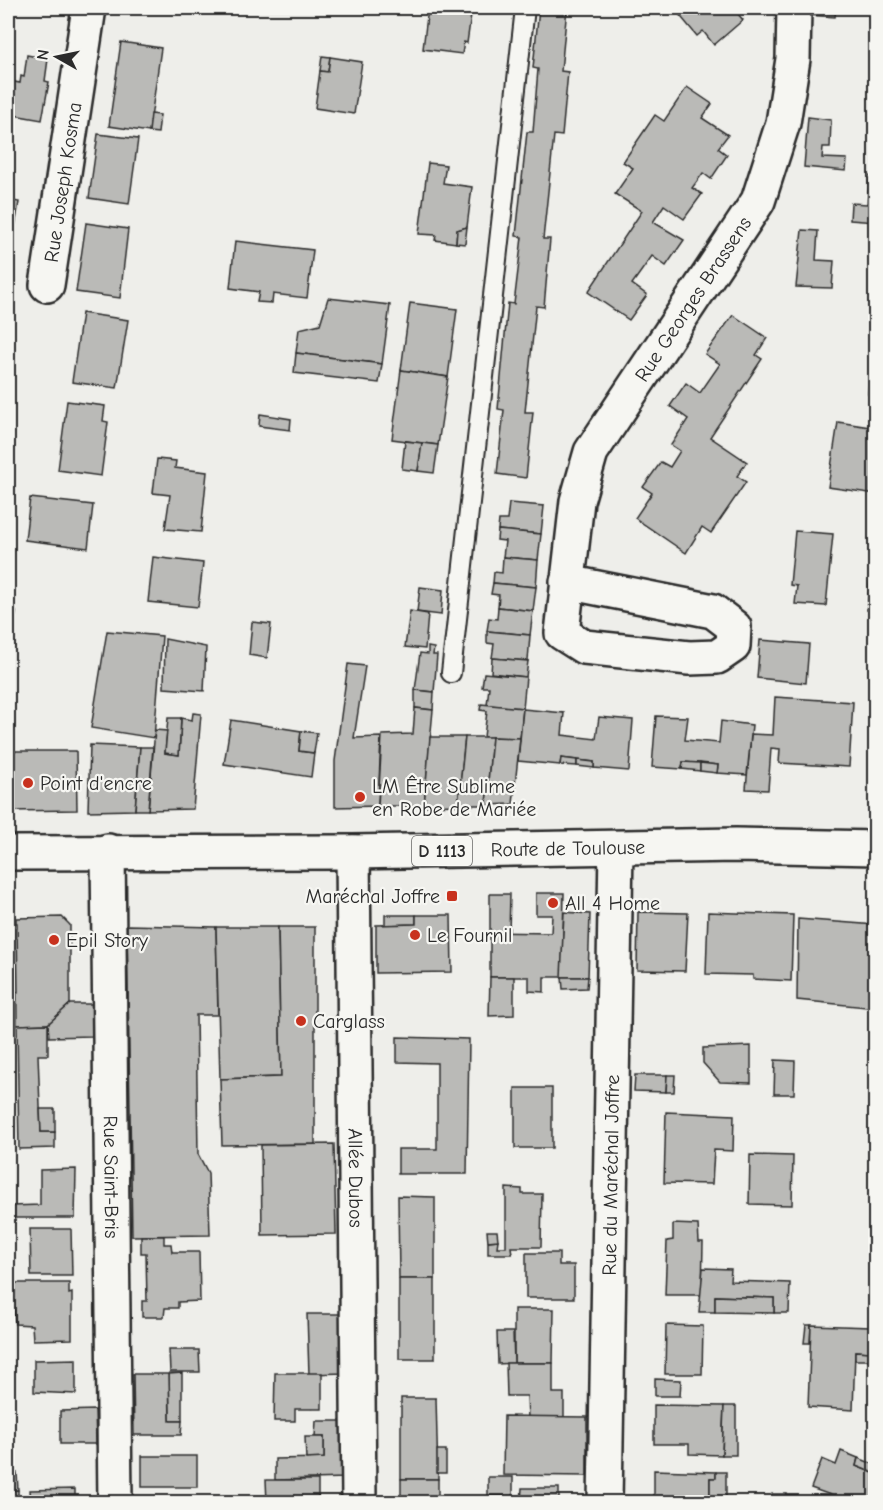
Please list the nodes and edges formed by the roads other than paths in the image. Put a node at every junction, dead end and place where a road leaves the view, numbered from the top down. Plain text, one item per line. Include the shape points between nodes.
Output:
1 (88, 8) edge
2 (525, 8) edge
3 (794, 8) edge
4 (47, 285) dead end
5 (567, 582) junction
6 (451, 673) dead end
7 (616, 848) junction
8 (876, 848) edge
9 (108, 851) junction
10 (353, 852) junction
11 (8, 853) edge
12 (115, 1503) edge
13 (359, 1503) edge
14 (605, 1503) edge

1 - 4 street, Rue Joseph Kosma
2 - 6 lane
3 - 5 street, Rue Georges Brassens via 793,60 783,123 758,201 591,452 577,501
5 - 5 street, Rue Georges Brassens via 562,633 584,647 688,658 717,657 733,646 734,627 713,611
7 - 8 street, Route de Toulouse / D 1113
7 - 10 street, Route de Toulouse / D 1113
7 - 14 street, Rue du Maréchal Joffre
9 - 10 street, Route de Toulouse / D 1113
9 - 11 street, Route de Toulouse / D 1113
9 - 12 street, Rue Saint-Bris
10 - 13 street, Allée Dubos

